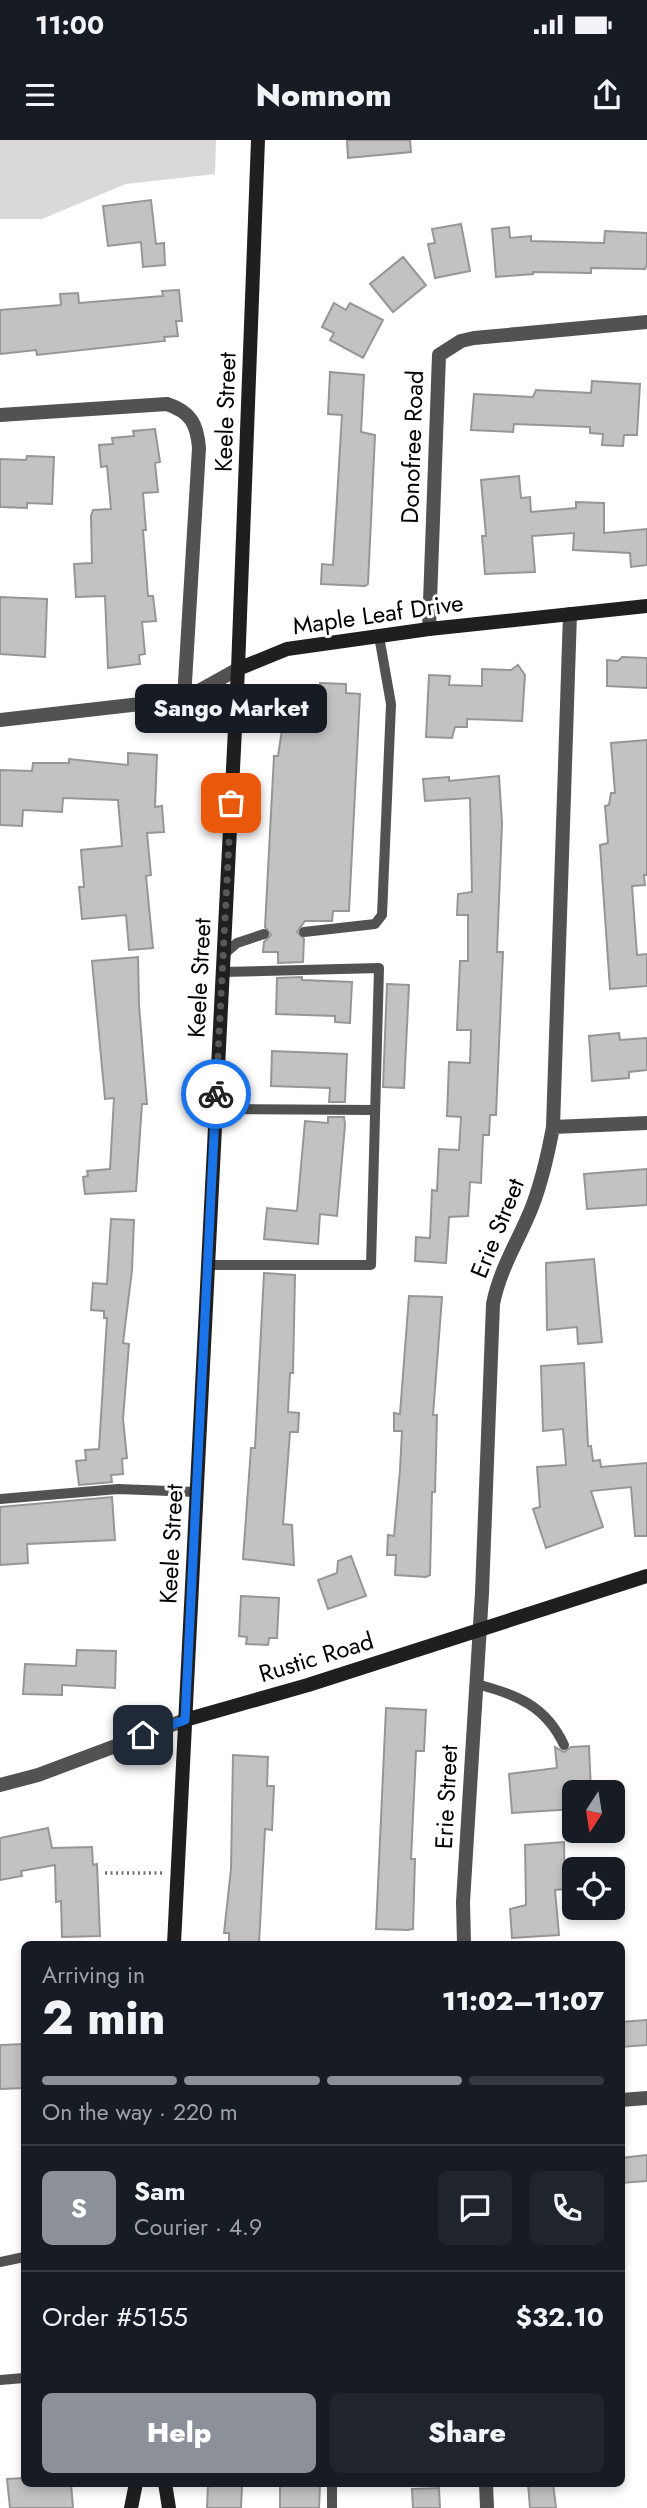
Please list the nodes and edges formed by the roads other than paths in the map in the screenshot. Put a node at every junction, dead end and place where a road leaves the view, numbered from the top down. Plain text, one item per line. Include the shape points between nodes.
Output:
1 (258, 140) edge
2 (647, 322) edge
3 (0, 415) edge
4 (647, 606) edge
5 (570, 614) junction
6 (429, 629) junction
7 (379, 636) junction
8 (238, 669) junction
9 (184, 699) junction
10 (0, 720) edge
11 (304, 932) dead end
12 (264, 934) dead end
13 (223, 955) junction
14 (222, 972) junction
15 (216, 1109) junction
16 (375, 1110) junction
17 (647, 1123) edge
18 (553, 1127) junction
19 (208, 1265) junction
20 (196, 1492) junction
21 (0, 1499) edge
22 (647, 1576) edge
23 (480, 1630) junction
24 (476, 1684) junction
25 (185, 1720) junction
26 (564, 1745) dead end
27 (0, 1785) edge
28 (174, 1941) edge
29 (464, 1941) edge
30 (647, 2098) edge
31 (625, 2100) edge
32 (21, 2258) edge
33 (0, 2262) edge
34 (21, 2378) edge
35 (0, 2380) edge
36 (135, 2487) edge
37 (166, 2487) edge
38 (332, 2487) edge
39 (486, 2487) edge
40 (131, 2508) edge
41 (169, 2508) edge
42 (332, 2508) edge
43 (487, 2508) edge

1 - 8 main road, Keele Street
2 - 6 street, Donofree Road via 474,338 439,355
3 - 9 street, Keele Street via 167,404 189,415 198,429 199,448
4 - 5 main road, Maple Leaf Drive
5 - 6 main road, Maple Leaf Drive
5 - 18 street, Erie Street
6 - 7 main road, Maple Leaf Drive
7 - 8 main road, Maple Leaf Drive via 287,649
7 - 11 lane via 391,704 382,915 375,924
8 - 9 street, Maple Leaf Drive
8 - 13 main road, Keele Street
9 - 10 street, Maple Leaf Drive
12 - 13 lane via 237,943
13 - 14 main road, Keele Street
14 - 15 main road, Keele Street
14 - 16 lane via 379,968
15 - 16 lane
15 - 19 main road, Keele Street
16 - 19 lane via 371,1265
17 - 18 street
18 - 23 street, Erie Street via 531,1208 498,1280 493,1304
19 - 20 main road, Keele Street
20 - 21 lane via 118,1489
20 - 25 main road, Keele Street
22 - 23 main road, Rustic Road
23 - 24 street, Erie Street
23 - 25 main road, Rustic Road
24 - 26 lane via 514,1694 538,1708 555,1726
24 - 29 street, Erie Street
25 - 27 street, Rustic Road
25 - 28 main road, Keele Street
30 - 31 street
32 - 33 lane
34 - 35 lane
36 - 40 main road
37 - 41 main road
38 - 42 lane
39 - 43 street

